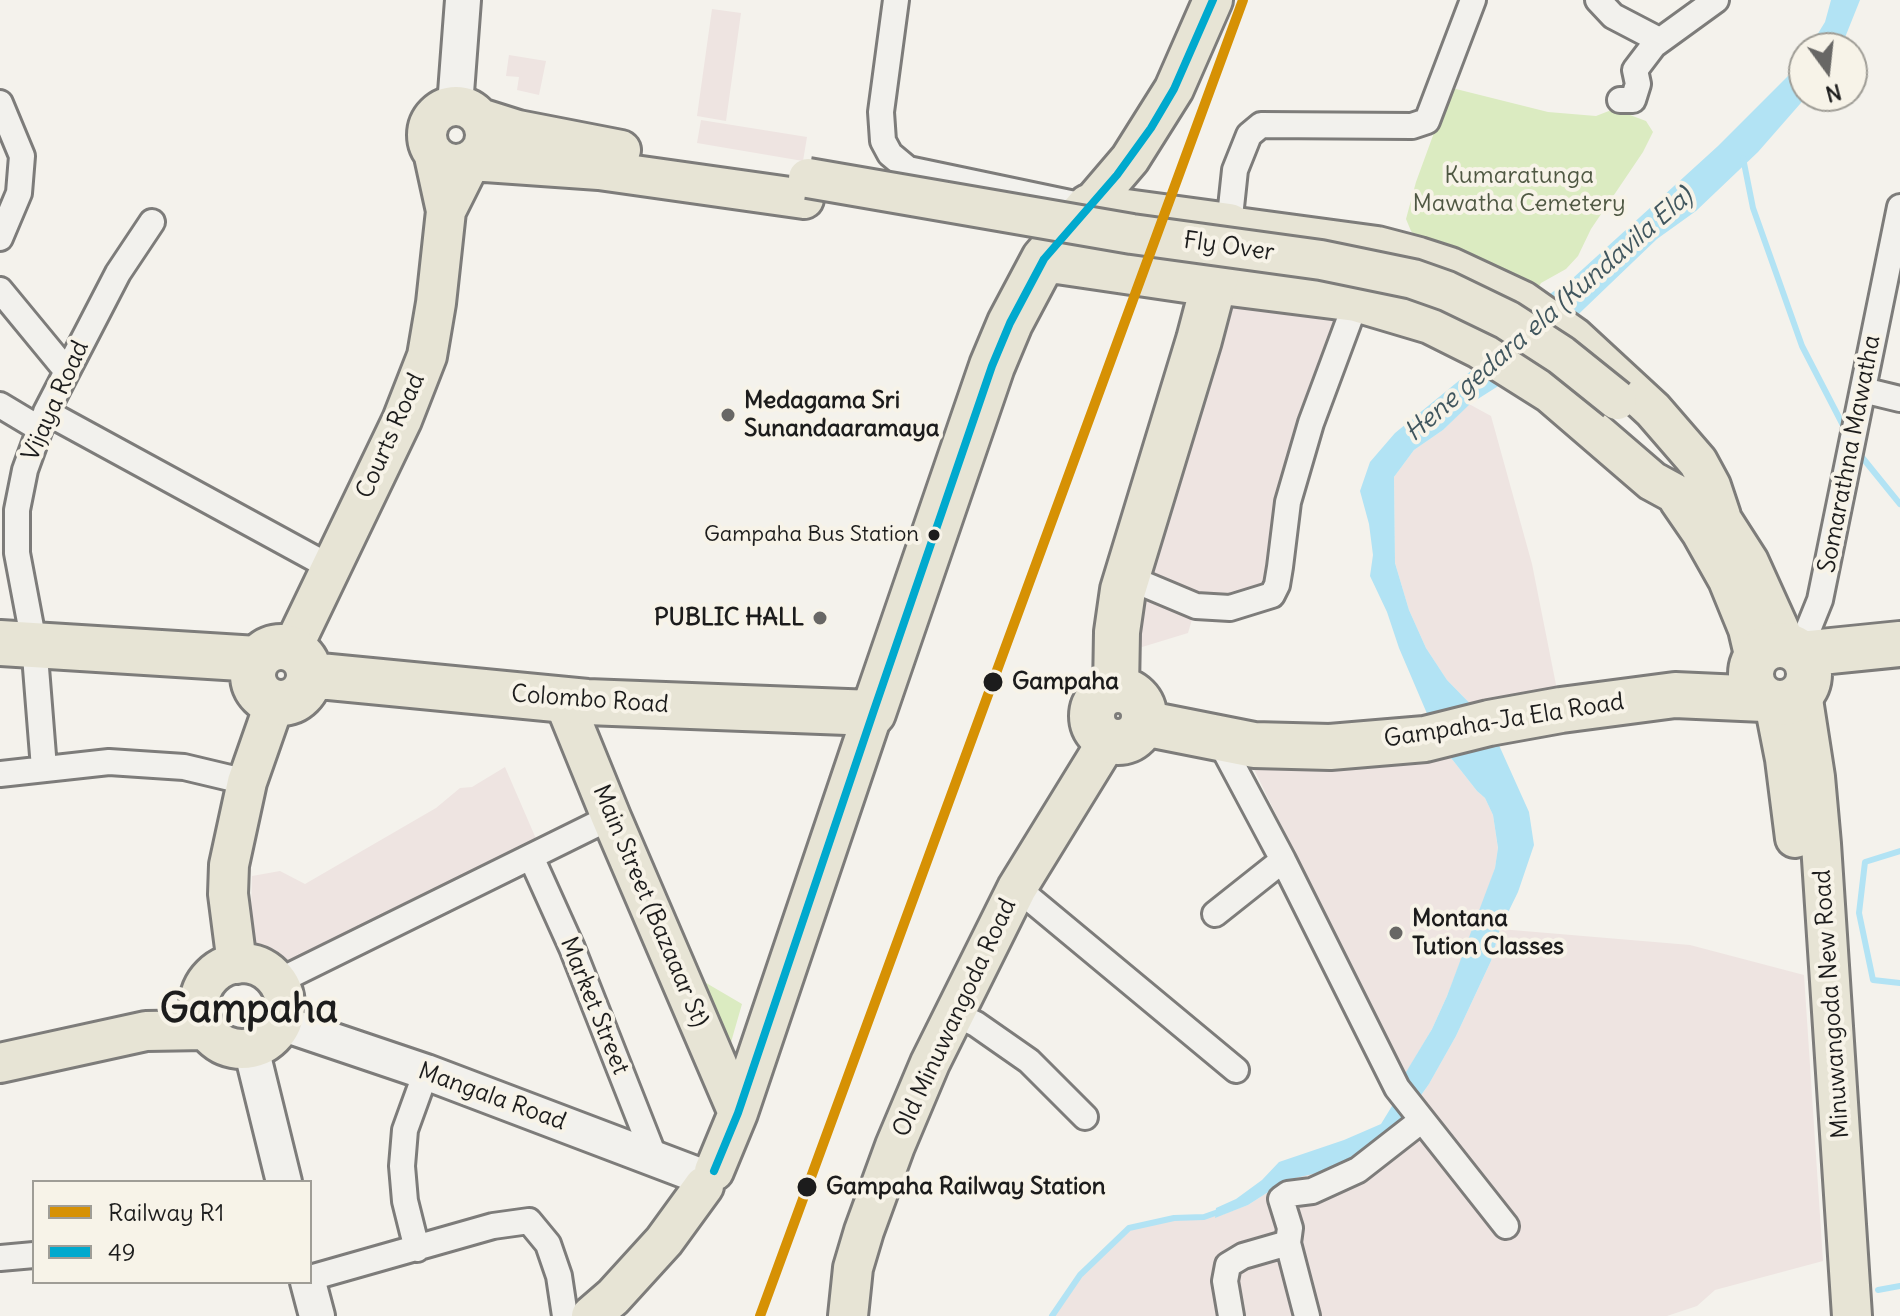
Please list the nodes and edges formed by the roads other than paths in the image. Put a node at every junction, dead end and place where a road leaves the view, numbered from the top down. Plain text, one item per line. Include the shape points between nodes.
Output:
1 (463, 0) edge
2 (896, 0) edge
3 (1213, 0) edge
4 (1473, 0) edge
5 (1598, 0) edge
6 (1716, 0) edge
7 (1659, 40) junction
8 (1620, 100) dead end
9 (0, 103) edge
10 (468, 112) junction
11 (434, 156) junction
12 (471, 161) junction
13 (744, 179) junction
14 (1089, 207) junction
15 (1900, 207) edge
16 (446, 211) junction
17 (152, 222) dead end
18 (1229, 226) junction
19 (0, 238) edge
20 (1895, 257) edge
21 (1044, 259) junction
22 (1214, 284) junction
23 (0, 290) edge
24 (1356, 302) junction
25 (1888, 324) edge
26 (66, 370) junction
27 (1863, 390) junction
28 (1900, 399) edge
29 (0, 405) edge
30 (1610, 407) junction
31 (43, 420) junction
32 (1674, 493) junction
33 (1721, 516) junction
34 (330, 567) junction
35 (1127, 577) junction
36 (1893, 645) edge
37 (17, 654) edge
38 (1783, 672) junction
39 (278, 674) junction
40 (563, 699) junction
41 (873, 713) junction
42 (1122, 717) junction
43 (1218, 738) junction
44 (44, 768) junction
45 (0, 774) edge
46 (247, 782) junction
47 (611, 817) junction
48 (531, 857) junction
49 (1283, 860) junction
50 (1017, 888) junction
51 (1215, 914) dead end
52 (237, 964) junction
53 (277, 982) junction
54 (203, 1012) junction
55 (955, 1014) junction
56 (281, 1023) junction
57 (251, 1048) junction
58 (0, 1063) edge
59 (1236, 1070) dead end
60 (426, 1072) junction
61 (738, 1113) junction
62 (1418, 1115) junction
63 (1085, 1117) dead end
64 (654, 1156) junction
65 (706, 1178) junction
66 (284, 1180) edge
67 (1506, 1226) dead end
68 (1288, 1243) junction
69 (417, 1249) junction
70 (32, 1255) edge
71 (0, 1258) edge
72 (312, 1279) edge
73 (310, 1284) edge
74 (317, 1316) edge
75 (565, 1316) edge
76 (591, 1316) edge
77 (848, 1316) edge
78 (1231, 1316) edge
79 (1307, 1316) edge
80 (1825, 1316) edge
81 (1852, 1316) edge

1 - 10 street
2 - 14 street via 881,112 883,141 890,154 908,169
3 - 14 main road via 1174,89 1130,159
4 - 18 street via 1427,121 1412,126 1261,125 1249,135 1235,170
5 - 7 street via 1613,16
6 - 7 street
7 - 8 street via 1635,70 1633,100
9 - 19 street via 22,156 19,193
10 - 11 main road via 438,112 426,137
10 - 12 main road via 484,126 484,146
10 - 13 main road via 518,130
11 - 12 main road via 452,165
11 - 16 main road, Courts Road
12 - 13 main road
12 - 16 main road, Courts Road
13 - 30 main road, Fly Over, bridge via 1321,260 1413,279 1507,320 1561,355
14 - 18 highway
14 - 21 highway
15 - 20 street, Somarathna Mawatha
16 - 34 main road, Courts Road via 427,356 402,420
17 - 26 street, Vijaya Road
18 - 22 highway
18 - 33 main road via 1419,257 1523,301 1574,337 1676,435 1698,462
20 - 25 street, Somarathna Mawatha
21 - 22 highway
21 - 41 highway via 992,366
22 - 24 main road
22 - 35 highway
23 - 26 street
24 - 32 main road via 1430,324 1478,348 1525,377 1652,481
24 - 35 street via 1288,502 1272,595 1230,608 1196,606
25 - 27 street, Somarathna Mawatha
26 - 31 street, Vijaya Road
27 - 28 street
27 - 38 street, Somarathna Mawatha via 1820,600
29 - 31 street
30 - 32 main road
30 - 33 main road via 1673,456
31 - 34 street
31 - 37 street, Vijaya Road via 17,510
32 - 38 main road via 1728,580 1748,629
33 - 38 main road via 1749,562
34 - 39 main road, Courts Road
35 - 42 highway via 1117,632
36 - 38 highway, Gampaha-Ja Ela Road
37 - 39 highway, Colombo Road via 164,655
37 - 44 street, Vijaya Road
38 - 43 highway, Gampaha-Ja Ela Road via 1425,739 1288,747
38 - 80 main road, Minuwangoda New Road
38 - 81 main road, Minuwangoda New Road via 1815,777
39 - 40 highway, Colombo Road
39 - 46 main road, Courts Road
40 - 41 highway, Colombo Road
40 - 47 main road, Main Street (Bazaaar St)
41 - 61 main road
42 - 43 highway, Gampaha-Ja Ela Road
42 - 50 main road, Old Minuwangoda Road
43 - 49 street
44 - 45 street
44 - 46 street via 109,762 169,766
46 - 52 main road, Courts Road via 229,865
47 - 48 street
47 - 61 main road, Main Street (Bazaaar St)
48 - 53 street
48 - 64 street, Market Street
49 - 51 street
49 - 62 street via 1397,1088
50 - 55 main road, Old Minuwangoda Road
50 - 59 street
52 - 53 main road via 263,969
52 - 54 main road via 212,975
53 - 56 main road via 285,1005
54 - 57 main road via 218,1042
54 - 58 main road via 146,1031
55 - 63 street via 1029,1061
55 - 77 main road, Old Minuwangoda Road via 895,1146 864,1231
56 - 57 main road via 268,1040
56 - 60 street, Mangala Road
57 - 66 street
60 - 64 street, Mangala Road
60 - 69 street via 405,1130 402,1166
61 - 65 main road
62 - 67 street
62 - 68 street via 1358,1170 1281,1199 1290,1228
64 - 65 street, Mangala Road
65 - 76 main road via 664,1241
68 - 78 street via 1228,1265
68 - 79 street
69 - 72 street
69 - 75 street via 529,1221 548,1244
70 - 71 street
73 - 74 street

